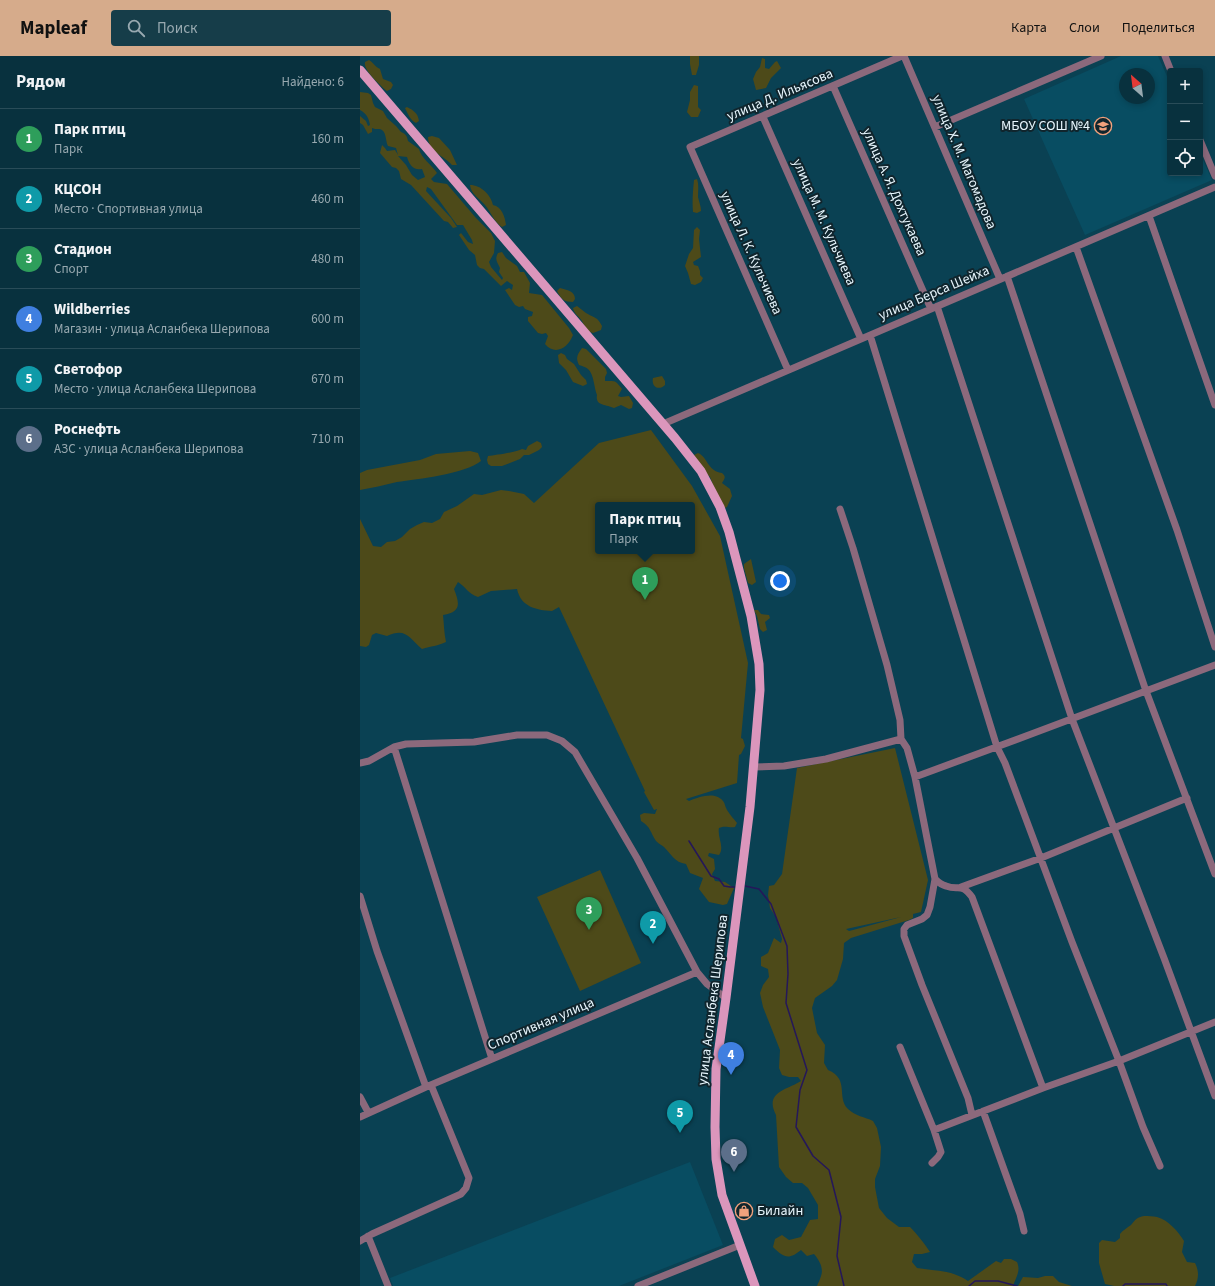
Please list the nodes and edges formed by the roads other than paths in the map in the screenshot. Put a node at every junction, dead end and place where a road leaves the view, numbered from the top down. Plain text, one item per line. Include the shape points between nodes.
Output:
1 (903, 56) edge
2 (1101, 56) edge
3 (1165, 56) edge
4 (1170, 68) edge
5 (360, 70) edge
6 (833, 86) junction
7 (763, 117) junction
8 (935, 127) junction
9 (1203, 147) edge
10 (690, 148) joint
11 (1215, 176) edge
12 (1214, 190) edge
13 (1149, 216) junction
14 (1076, 247) junction
15 (1007, 276) junction
16 (1000, 279) junction
17 (934, 308) junction
18 (870, 335) junction
19 (861, 339) junction
20 (788, 370) junction
21 (1215, 405) edge
22 (663, 424) junction
23 (840, 510) dead end
24 (1215, 647) edge
25 (1215, 665) edge
26 (1146, 691) junction
27 (1072, 719) junction
28 (901, 739) junction
29 (394, 747) junction
30 (997, 747) junction
31 (360, 763) edge
32 (753, 768) junction
33 (915, 777) junction
34 (1187, 798) junction
35 (1113, 828) junction
36 (1041, 858) junction
37 (1215, 874) edge
38 (935, 879) junction
39 (961, 887) junction
40 (360, 896) edge
41 (697, 972) junction
42 (726, 998) junction
43 (1215, 1022) edge
44 (1191, 1032) junction
45 (900, 1047) dead end
46 (492, 1060) junction
47 (1119, 1061) junction
48 (428, 1086) junction
49 (1043, 1088) junction
50 (1215, 1096) edge
51 (360, 1097) edge
52 (983, 1111) junction
53 (368, 1112) junction
54 (972, 1115) junction
55 (360, 1117) edge
56 (934, 1130) junction
57 (932, 1163) dead end
58 (1160, 1166) dead end
59 (1024, 1231) dead end
60 (368, 1236) junction
61 (360, 1241) edge
62 (740, 1245) junction
63 (388, 1286) edge
64 (638, 1286) edge
65 (755, 1286) edge

1 - 6 street, улица Д. Ильясова
1 - 8 street, улица Х. М. Магомадова
2 - 8 street
3 - 4 street
5 - 22 main road, улица Асланбека Шерипова
6 - 7 street, улица Д. Ильясова
6 - 17 street, улица А. Я. Дохтукаева
7 - 10 street, улица Д. Ильясова
7 - 19 street, улица М. М. Кульчиева
8 - 16 street, улица Х. М. Магомадова
9 - 11 street
10 - 20 street, улица Л. К. Кульчиева
12 - 13 street, улица Берса Шейха
13 - 14 street, улица Берса Шейха
13 - 21 street
14 - 15 street, улица Берса Шейха
14 - 24 street via 1177,530
15 - 16 street, улица Берса Шейха
15 - 26 street
16 - 17 street, улица Берса Шейха
17 - 18 street, улица Берса Шейха
17 - 27 street, улица А. Я. Дохтукаева
18 - 19 street, улица Берса Шейха
18 - 30 street
19 - 20 street, улица Берса Шейха
20 - 22 street, улица Берса Шейха
22 - 32 main road, улица Асланбека Шерипова via 701,471 717,501 739,568 759,664 760,690
23 - 28 street via 887,665 900,720
25 - 26 street
26 - 27 street
26 - 34 street
27 - 30 street
27 - 35 street, улица А. Я. Дохтукаева
28 - 32 street via 826,759
28 - 33 street via 907,748
29 - 31 street via 369,761
29 - 41 street via 406,744 474,742 517,735 546,735 562,741 575,752 637,858
29 - 46 street
30 - 33 street
30 - 36 street
32 - 42 main road, улица Асланбека Шерипова
33 - 38 street
34 - 35 street
34 - 37 street
35 - 36 street
35 - 44 street, улица А. Я. Дохтукаева
36 - 39 street
36 - 47 street
38 - 39 street via 946,886
38 - 54 street via 927,915 907,924 904,936 968,1098
39 - 49 street via 972,897
40 - 48 street via 377,951
41 - 42 street via 707,984
41 - 46 street, Спортивная улица
42 - 62 main road, улица Асланбека Шерипова via 716,1070 716,1159 722,1195
43 - 44 street
44 - 47 street
44 - 50 street, улица А. Я. Дохтукаева
45 - 56 street
46 - 48 street, Спортивная улица
47 - 49 street
47 - 58 street
48 - 53 street, Спортивная улица
48 - 60 street via 467,1172 469,1183 461,1194
49 - 52 street
51 - 53 street
52 - 54 street
52 - 59 street
53 - 55 street, Спортивная улица
54 - 56 street
56 - 57 street via 941,1152
60 - 61 street
60 - 63 street
62 - 64 street
62 - 65 main road, улица Асланбека Шерипова

